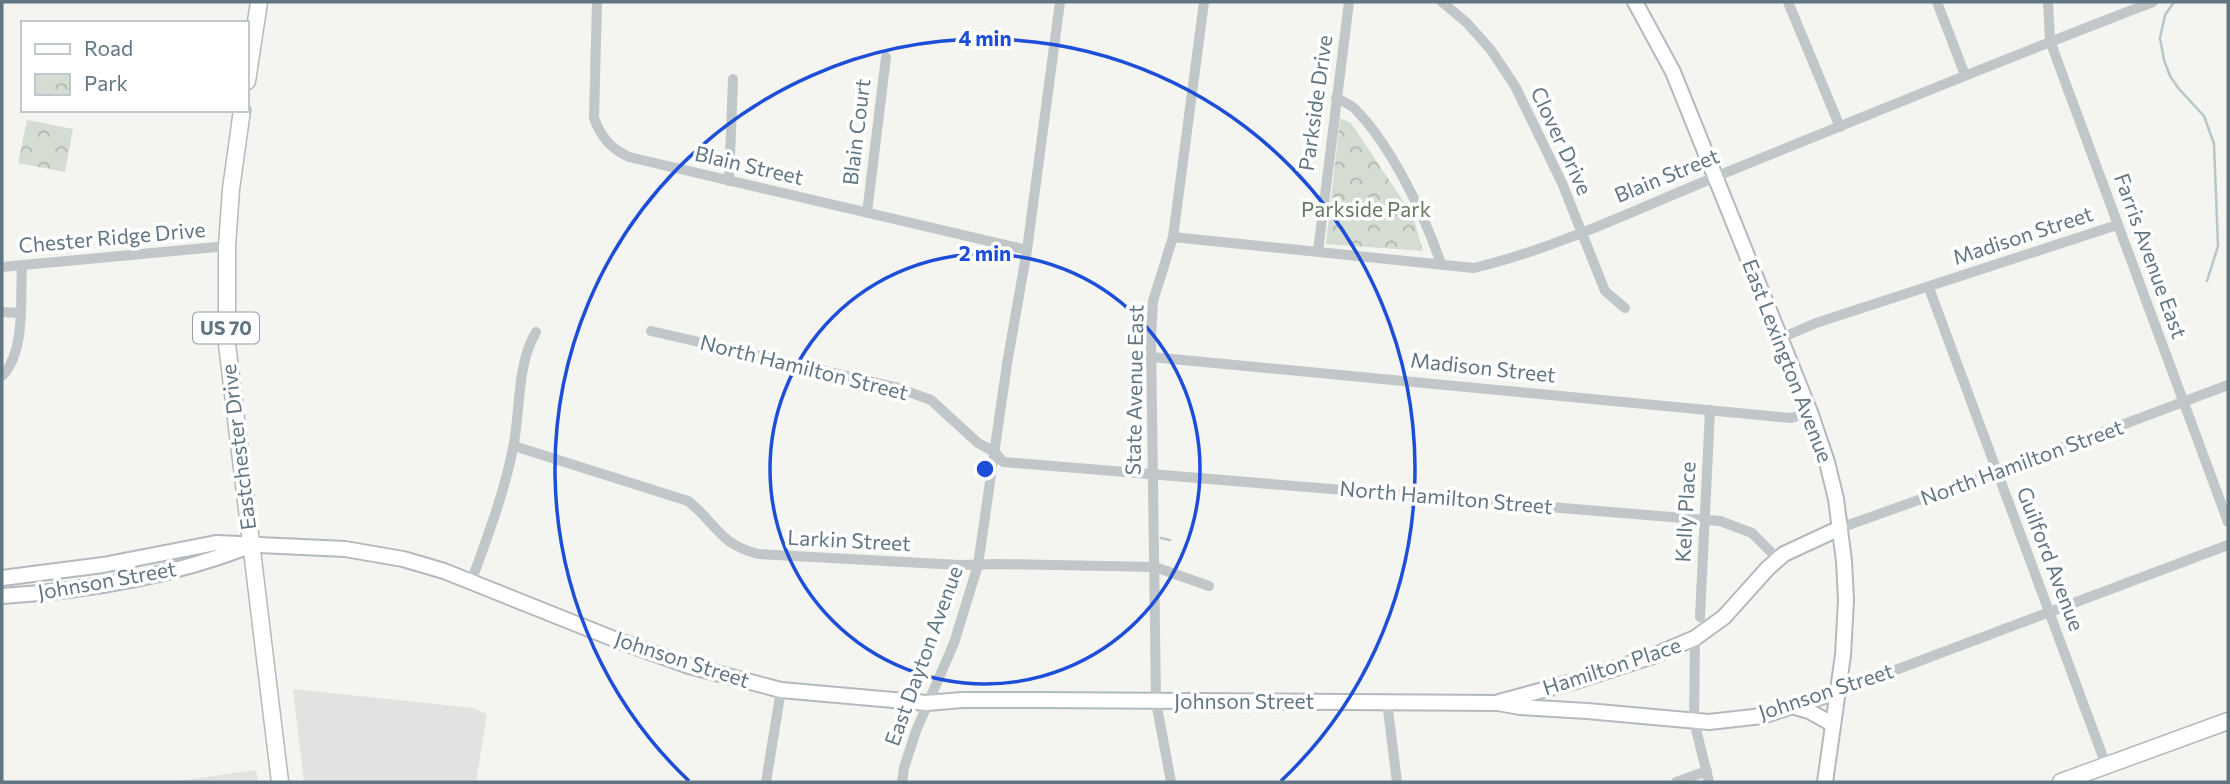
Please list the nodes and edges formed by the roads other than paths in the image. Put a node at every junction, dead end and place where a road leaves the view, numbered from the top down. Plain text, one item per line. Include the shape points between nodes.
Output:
1 (259, 2) edge
2 (597, 2) edge
3 (1060, 2) edge
4 (1204, 2) edge
5 (1349, 2) edge
6 (1442, 2) edge
7 (1635, 2) edge
8 (1788, 2) edge
9 (1937, 2) edge
10 (2048, 2) edge
11 (2153, 2) edge
12 (2050, 41) junction
13 (886, 57) dead end
14 (248, 74) edge
15 (1965, 75) junction
16 (733, 79) dead end
17 (1336, 98) junction
18 (242, 112) edge
19 (1840, 127) junction
20 (1715, 177) junction
21 (729, 181) junction
22 (867, 213) junction
23 (2117, 225) junction
24 (1581, 232) junction
25 (1173, 237) junction
26 (227, 246) junction
27 (1027, 250) junction
28 (1318, 251) junction
29 (1441, 264) junction
30 (22, 266) junction
31 (2, 267) edge
32 (1929, 288) junction
33 (1625, 308) dead end
34 (2, 312) edge
35 (19, 313) junction
36 (651, 331) dead end
37 (536, 332) dead end
38 (1781, 338) junction
39 (1151, 357) junction
40 (2, 376) edge
41 (2228, 385) edge
42 (2184, 402) junction
43 (1710, 410) junction
44 (1810, 412) junction
45 (514, 446) junction
46 (995, 452) junction
47 (1997, 472) junction
48 (1152, 474) junction
49 (1705, 520) junction
50 (2228, 522) edge
51 (1840, 528) junction
52 (251, 545) junction
53 (2228, 545) edge
54 (1778, 559) junction
55 (978, 565) junction
56 (1155, 567) junction
57 (2, 578) edge
58 (471, 582) junction
59 (1209, 586) dead end
60 (2, 596) edge
61 (2049, 612) junction
62 (1700, 617) dead end
63 (1695, 638) junction
64 (1576, 681) junction
65 (781, 690) junction
66 (1837, 692) junction
67 (1156, 702) junction
68 (1387, 702) junction
69 (927, 703) junction
70 (1498, 703) junction
71 (1792, 706) junction
72 (1556, 709) junction
73 (2228, 720) edge
74 (1694, 721) junction
75 (1832, 724) junction
76 (2106, 765) junction
77 (1706, 771) junction
78 (280, 782) edge
79 (766, 782) edge
80 (902, 782) edge
81 (1171, 782) edge
82 (1397, 782) edge
83 (1676, 782) edge
84 (1709, 782) edge
85 (1825, 782) edge
86 (2061, 782) edge

1 - 14 main road
2 - 21 street, Blain Street via 593,106 598,130 617,152 629,157
3 - 27 street, East Dayton Avenue
4 - 25 street, State Avenue East
5 - 17 street, Parkside Drive
6 - 24 street, Clover Drive via 1491,50 1515,86
7 - 20 street, East Lexington Avenue via 1673,72
8 - 19 street
9 - 15 street
10 - 12 street, Farris Avenue East
11 - 12 street, Blain Street
12 - 15 street, Blain Street
12 - 23 street, Farris Avenue East
13 - 22 street, Blain Court
15 - 19 street, Blain Street
16 - 21 street
17 - 28 street, Parkside Drive
17 - 29 street via 1353,107 1396,165
18 - 26 main road, Eastchester Drive / US 70
19 - 20 street, Blain Street
20 - 24 street, Blain Street
20 - 38 street, East Lexington Avenue
21 - 22 street, Blain Street
22 - 27 street, Blain Street
23 - 32 street, Madison Street
23 - 42 street, Farris Avenue East
24 - 29 street, Blain Street via 1474,268
24 - 33 street, Clover Drive via 1605,291
25 - 28 street, Blain Street
25 - 39 street, State Avenue East via 1153,301
26 - 30 street, Chester Ridge Drive
26 - 52 main road, Eastchester Drive / US 70 via 227,344
27 - 46 street, East Dayton Avenue
28 - 29 street, Blain Street
30 - 31 street, Chester Ridge Drive
30 - 35 street
32 - 38 street, Madison Street
32 - 47 street, Guilford Avenue
34 - 35 street
35 - 40 street via 16,354
36 - 46 street, North Hamilton Street via 895,387 931,400 978,443
37 - 45 street via 525,357
38 - 44 street, East Lexington Avenue
39 - 43 street, Madison Street
39 - 48 street, State Avenue East
41 - 42 street, North Hamilton Street
42 - 47 street, North Hamilton Street
42 - 50 street, Farris Avenue East
43 - 44 street, Madison Street via 1791,418
43 - 49 street, Kelly Place
44 - 51 street, East Lexington Avenue via 1827,462
45 - 55 street, Larkin Street via 688,501 738,549 758,554
45 - 58 street
46 - 48 street, North Hamilton Street via 1003,463
46 - 55 street, East Dayton Avenue
47 - 51 street, North Hamilton Street
47 - 61 street, Guilford Avenue
48 - 49 street, North Hamilton Street
48 - 56 street, State Avenue East
49 - 54 street, North Hamilton Street via 1739,526
49 - 62 street, Kelly Place
51 - 54 street, North Hamilton Street
51 - 66 street, East Lexington Avenue via 1846,603
52 - 57 street, Johnson Street via 200,545 103,565
52 - 58 street, Johnson Street via 370,552
52 - 60 street, Johnson Street via 152,575
52 - 78 main road, Eastchester Drive / US 70
53 - 61 street, Johnson Street
54 - 63 street, Hamilton Place via 1724,617
55 - 56 street, Larkin Street
55 - 69 street, East Dayton Avenue via 954,643
56 - 59 street, Larkin Street
56 - 67 street, State Avenue East
58 - 65 street, Johnson Street via 689,666
61 - 66 street, Johnson Street
61 - 76 street, Guilford Avenue
63 - 64 street, Hamilton Place
63 - 74 street
64 - 70 street, Hamilton Place
64 - 72 street via 1558,694
65 - 69 street, Johnson Street
65 - 79 street
66 - 71 street, Johnson Street
66 - 75 street, East Lexington Avenue
67 - 68 street, Johnson Street
67 - 69 street, Johnson Street
67 - 81 street, State Avenue East
68 - 70 street, Johnson Street
68 - 82 street
69 - 80 street, East Dayton Avenue
70 - 72 street, Johnson Street
71 - 74 street, Johnson Street via 1762,716
71 - 75 street
72 - 74 street, Johnson Street
73 - 76 main road
74 - 77 street
75 - 85 street, East Lexington Avenue
76 - 86 main road
77 - 83 street
77 - 84 street

